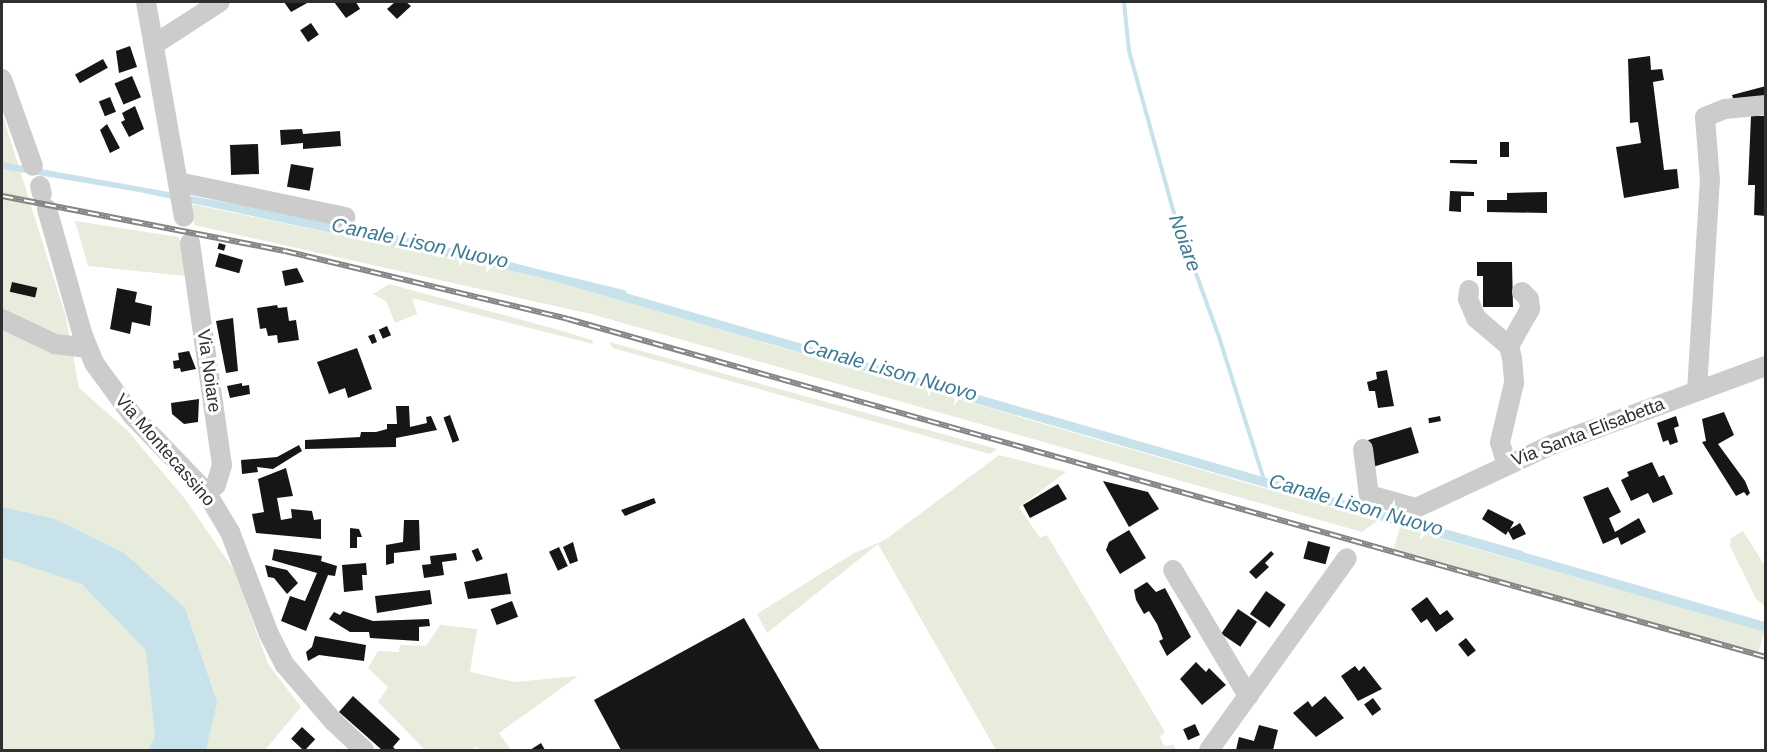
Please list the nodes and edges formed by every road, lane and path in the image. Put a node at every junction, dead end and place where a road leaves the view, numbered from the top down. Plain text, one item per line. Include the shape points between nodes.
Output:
1 (146, 2) edge
2 (220, 2) edge
3 (155, 44) junction
4 (2, 79) edge
5 (1766, 105) edge
6 (33, 166) dead end
7 (178, 185) junction
8 (43, 196) dead end
9 (184, 217) dead end
10 (345, 217) dead end
11 (190, 243) dead end
12 (1469, 290) dead end
13 (1522, 292) dead end
14 (2, 319) edge
15 (1509, 346) junction
16 (88, 348) junction
17 (1766, 366) edge
18 (1697, 391) junction
19 (1363, 449) dead end
20 (1506, 464) junction
21 (206, 492) junction
22 (1347, 558) dead end
23 (1173, 570) dead end
24 (1248, 696) junction
25 (364, 750) edge
26 (1209, 750) edge

1 - 3 street
2 - 3 street
3 - 7 street
4 - 6 street
5 - 18 street via 1725,109 1705,117 1710,181
7 - 9 street
7 - 10 street
8 - 16 street
11 - 21 street, Via Noiare via 222,465 216,486
12 - 15 street via 1468,300 1476,318
13 - 15 street via 1530,309
14 - 16 street via 55,344
15 - 20 street via 1514,383 1500,442
16 - 21 street, Via Montecassino via 103,378 132,415
17 - 18 street, Via Santa Elisabetta
18 - 20 street, Via Santa Elisabetta
19 - 20 street, Via Santa Elisabetta via 1369,495 1416,508
21 - 25 street, Via Montecassino via 230,532 285,665
22 - 24 street
23 - 24 street
24 - 26 street

